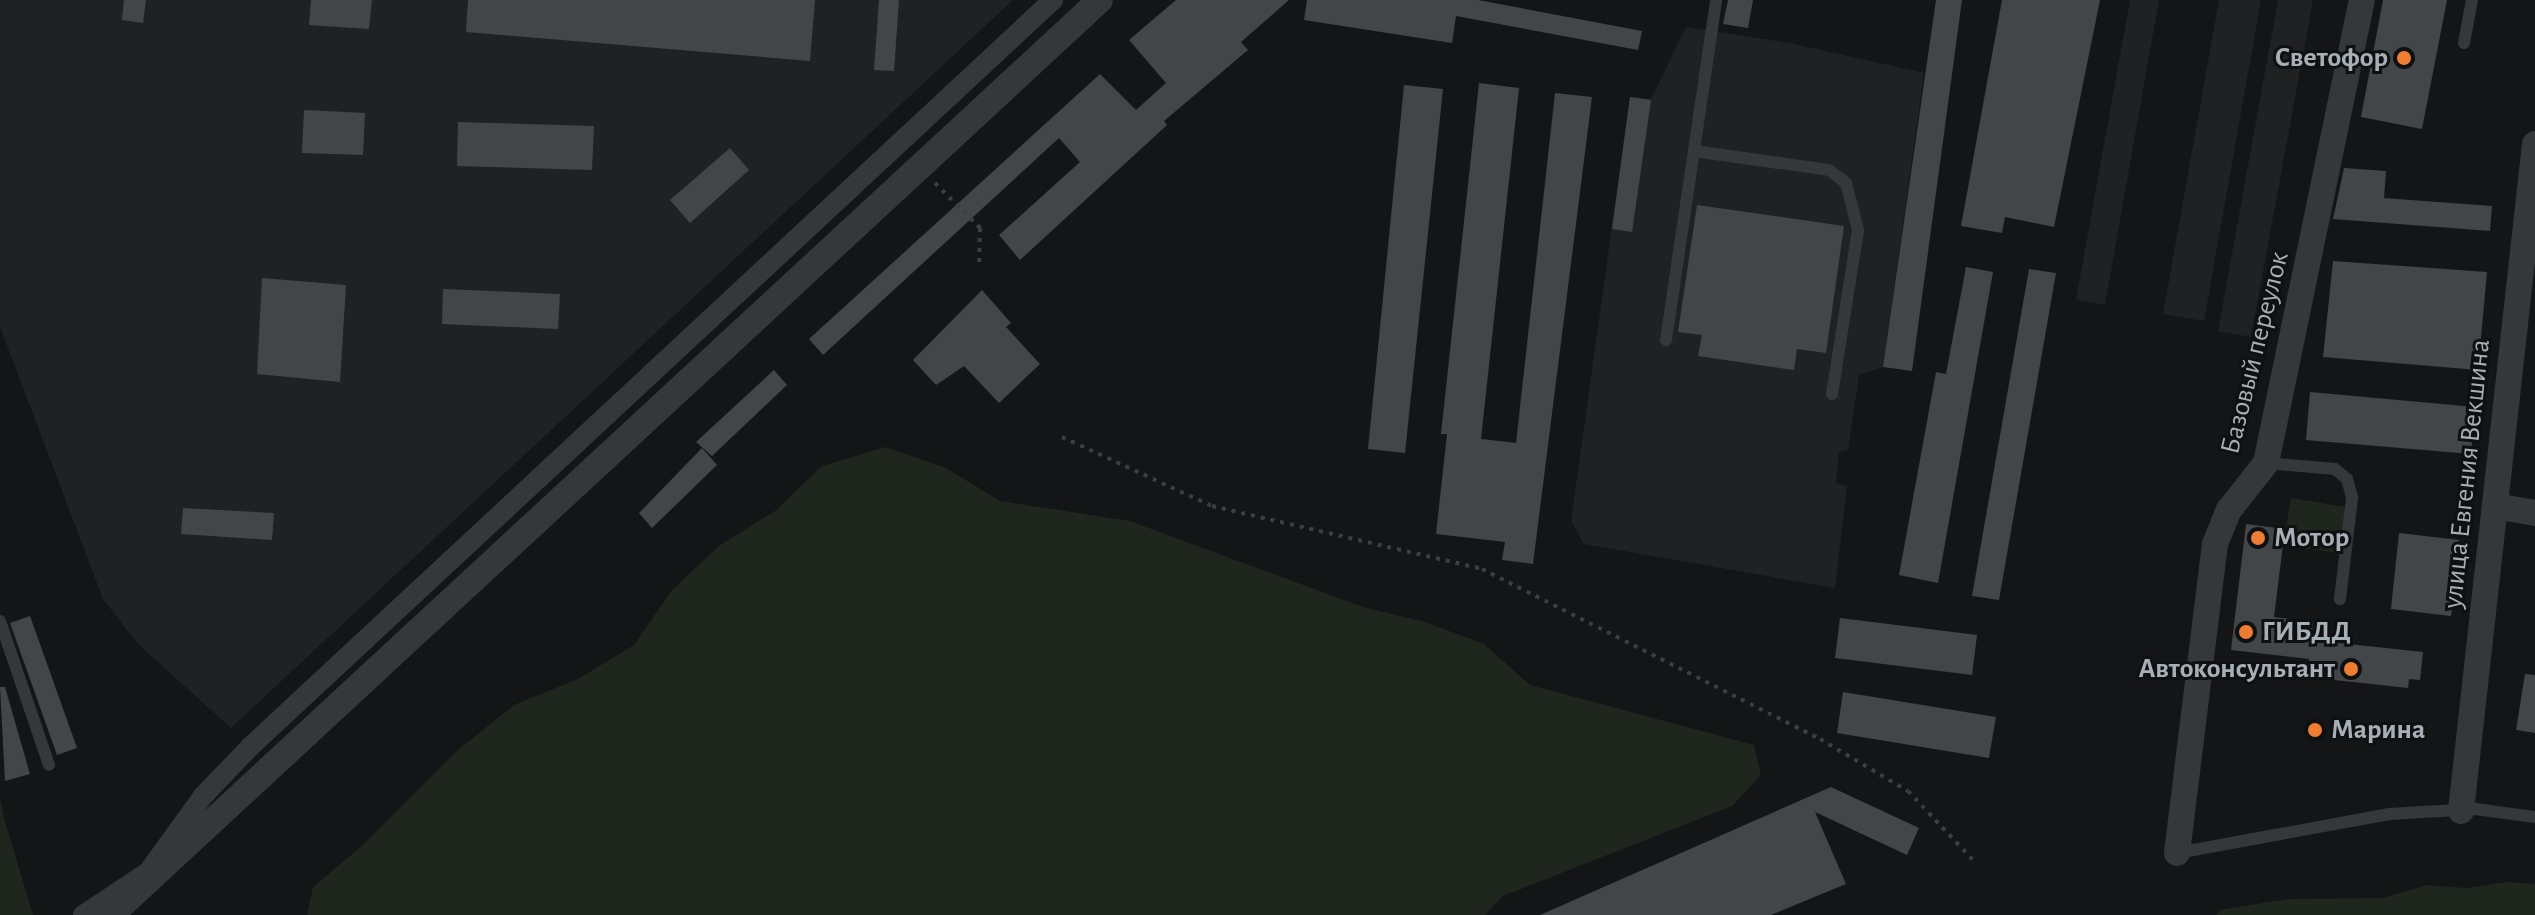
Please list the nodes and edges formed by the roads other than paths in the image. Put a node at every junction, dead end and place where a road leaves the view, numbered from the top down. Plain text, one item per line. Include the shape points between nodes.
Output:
1 (1053, 0) edge
2 (1100, 0) edge
3 (1716, 0) edge
4 (2362, 0) edge
5 (2472, 0) edge
6 (2464, 43) dead end
7 (2535, 144) edge
8 (1694, 151) junction
9 (2529, 260) edge
10 (1666, 340) dead end
11 (1832, 394) dead end
12 (2266, 463) junction
13 (2495, 506) junction
14 (2535, 513) edge
15 (2340, 599) dead end
16 (0, 621) edge
17 (49, 765) dead end
18 (2461, 811) junction
19 (2535, 817) edge
20 (2177, 853) joint
21 (83, 915) edge
22 (111, 915) edge

1 - 21 street via 250,747 203,796 148,872
2 - 22 street
3 - 8 lane
4 - 12 street, Базовый переулок
5 - 6 lane
7 - 9 street, улица Евгения Векшина
8 - 10 lane
8 - 11 lane via 1829,170 1846,183 1858,230
9 - 13 street, улица Евгения Векшина
12 - 15 lane via 2335,469 2347,479 2352,498
12 - 20 street, Базовый переулок via 2229,510 2215,544
13 - 14 street
13 - 18 street, улица Евгения Векшина
16 - 17 lane
18 - 19 lane
18 - 20 lane via 2389,814

